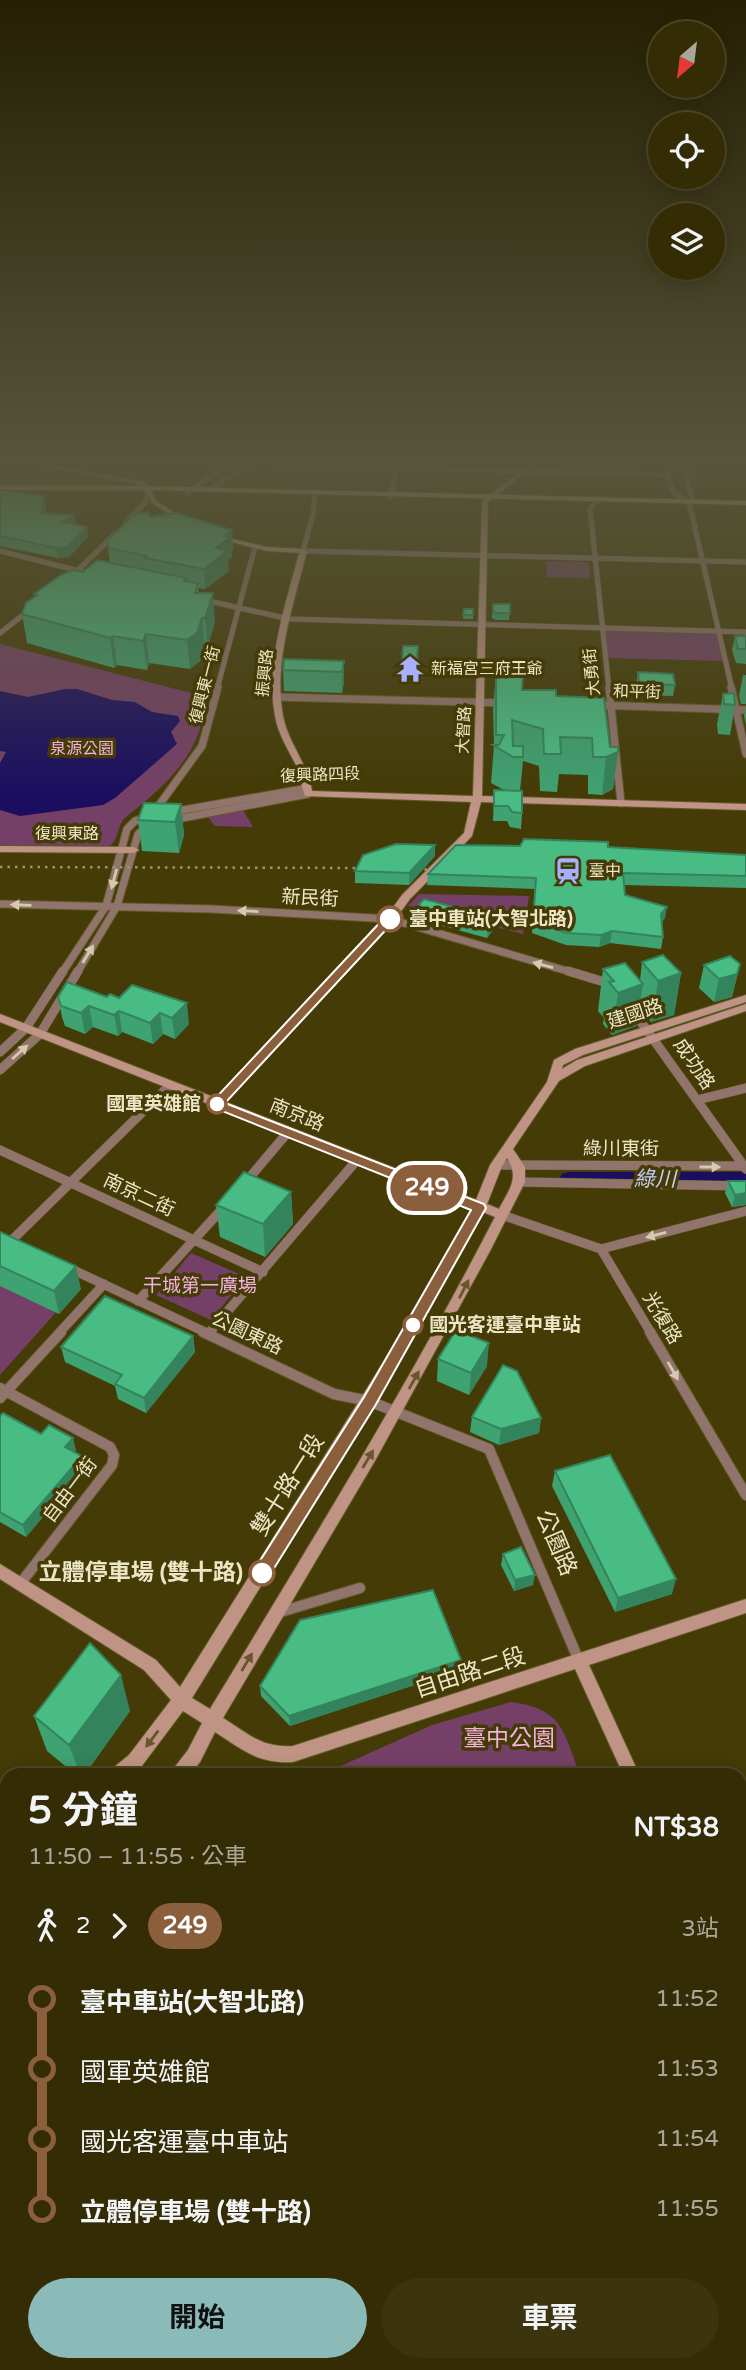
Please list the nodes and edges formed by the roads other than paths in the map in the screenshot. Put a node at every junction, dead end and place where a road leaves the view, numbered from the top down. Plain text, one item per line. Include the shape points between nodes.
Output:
1 (72, 576) edge
2 (247, 576) edge
3 (298, 576) edge
4 (484, 576) edge
5 (597, 576) edge
6 (707, 576) edge
7 (68, 579) edge
8 (192, 597) edge
9 (40, 602) edge
10 (239, 608) junction
11 (289, 619) junction
12 (482, 624) junction
13 (601, 628) junction
14 (718, 631) junction
15 (746, 632) edge
16 (0, 633) edge
17 (276, 697) junction
18 (482, 702) junction
19 (514, 703) edge
20 (585, 705) edge
21 (609, 706) junction
22 (736, 710) junction
23 (746, 710) edge
24 (746, 754) edge
25 (308, 791) junction
26 (478, 796) junction
27 (621, 800) junction
28 (746, 801) edge
29 (746, 807) edge
30 (152, 815) junction
31 (0, 849) edge
32 (120, 853) junction
33 (133, 854) junction
34 (0, 856) edge
35 (0, 904) edge
36 (106, 906) junction
37 (117, 906) junction
38 (390, 919) junction
39 (620, 995) edge
40 (746, 998) edge
41 (626, 1003) edge
42 (746, 1007) edge
43 (0, 1018) edge
44 (26, 1028) junction
45 (40, 1034) junction
46 (652, 1035) junction
47 (0, 1052) edge
48 (558, 1063) junction
49 (571, 1068) junction
50 (0, 1070) edge
51 (550, 1084) junction
52 (169, 1086) junction
53 (746, 1088) edge
54 (697, 1100) junction
55 (217, 1104) junction
56 (288, 1132) junction
57 (508, 1149) junction
58 (0, 1150) edge
59 (358, 1160) junction
60 (496, 1166) junction
61 (519, 1167) junction
62 (745, 1168) edge
63 (71, 1182) junction
64 (519, 1182) junction
65 (746, 1185) edge
66 (242, 1187) edge
67 (234, 1196) edge
68 (479, 1208) junction
69 (746, 1211) edge
70 (502, 1215) junction
71 (0, 1235) edge
72 (12, 1240) junction
73 (193, 1240) junction
74 (24, 1246) edge
75 (601, 1249) junction
76 (58, 1262) edge
77 (262, 1272) junction
78 (104, 1284) junction
79 (138, 1301) junction
80 (209, 1334) junction
81 (2, 1392) edge
82 (369, 1401) junction
83 (396, 1412) junction
84 (746, 1495) edge
85 (0, 1572) edge
86 (20, 1584) junction
87 (360, 1588) dead end
88 (746, 1606) edge
89 (276, 1614) junction
90 (579, 1661) junction
91 (181, 1700) junction
92 (212, 1721) junction
93 (126, 1768) edge
94 (185, 1768) edge
95 (628, 1768) edge

1 - 7 street
2 - 10 street, 復興東一街
3 - 11 main road, 振興路
4 - 12 main road, 大智路
5 - 13 street, 大勇街
6 - 14 street
8 - 10 street
9 - 16 street
10 - 11 street
10 - 30 street, 復興東一街 via 202,746
11 - 12 street
11 - 17 main road, 振興路
12 - 13 street
12 - 18 main road, 大智路
13 - 14 street
13 - 21 street, 大勇街
14 - 15 street
14 - 22 street
17 - 18 street
17 - 25 main road, 振興路 via 280,722
18 - 19 street
18 - 26 main road, 大智路
20 - 21 street, 和平街
21 - 22 street, 和平街
21 - 27 street, 大勇街
22 - 23 street, 和平街
22 - 24 street
25 - 26 main road, 復興路四段
25 - 30 street, 復興路四段
25 - 33 street, 復興路四段 via 148,825 140,831
26 - 27 main road, 復興路四段
26 - 38 main road, 大智路 via 469,834 411,891
27 - 28 main road, 復興路四段
27 - 29 main road, 復興路四段
30 - 32 street, 復興路四段 via 127,829
31 - 32 main road, 復興東路
32 - 33 main road, 復興東路
32 - 34 main road, 復興東路
32 -> 36 street, 復興路四段
33 - 37 street, 復興路四段
36 -> 35 street, 新民街
36 - 37 street, 新民街
36 - 44 street, 復興路四段
38 -> 37 street, 新民街
45 -> 37 street, 復興路四段
39 -> 38 street, 新民街 via 609,982
38 - 55 main road, 大智路
40 - 46 main road, 建國路
41 - 46 street, 成功路
42 - 46 main road, 建國路
43 - 44 main road, 南京路
44 - 45 main road, 南京路
44 - 47 street, 復興路四段
50 -> 45 street, 復興路四段
45 - 52 main road, 南京路
46 - 48 main road, 建國路 via 579,1052
46 - 49 main road, 建國路
46 - 54 street, 成功路
48 - 49 street
48 - 51 main road, 建國路
49 - 51 main road, 建國路
51 - 57 main road, 建國路
52 - 55 main road, 南京路
52 - 63 street
53 - 54 street
54 - 62 street, 成功路
55 - 56 main road, 南京路
56 - 59 main road, 南京路
56 - 66 street
57 - 60 main road, 建國路
57 - 61 main road
58 - 63 street, 南京二街
59 - 68 main road, 南京路
59 - 77 street
60 - 61 street, 綠川東街
60 - 68 main road, 建國路
61 -> 62 street, 綠川東街
61 - 64 main road
63 - 72 street
63 - 73 street, 南京二街
64 - 65 street
64 - 70 main road
67 - 73 street
68 - 70 main road, 南京路
68 - 82 main road, 雙十路一段
69 -> 75 street
70 - 75 street
83 -> 70 main road
71 - 72 street
72 - 74 street
73 - 77 street, 南京二街
73 - 79 street
75 -> 84 street, 光復路
76 - 78 street, 公園東路
77 - 80 street
78 - 79 street, 公園東路
78 - 81 street
79 - 80 street, 公園東路
80 - 82 street, 公園東路 via 334,1394
81 - 86 street, 自由一街 via 110,1447 114,1455 112,1465
82 - 83 street, 公園路
82 - 91 main road, 雙十路一段
89 -> 83 main road
83 - 90 street, 公園路 via 489,1449
85 - 86 main road
86 - 91 main road via 150,1665
87 - 89 street
88 - 90 main road, 自由路二段
92 -> 89 main road
90 - 92 main road, 自由路二段 via 284,1755 258,1750
90 - 95 main road, 公園路
91 - 92 main road
91 -> 93 main road, 雙十路一段
92 - 94 main road

